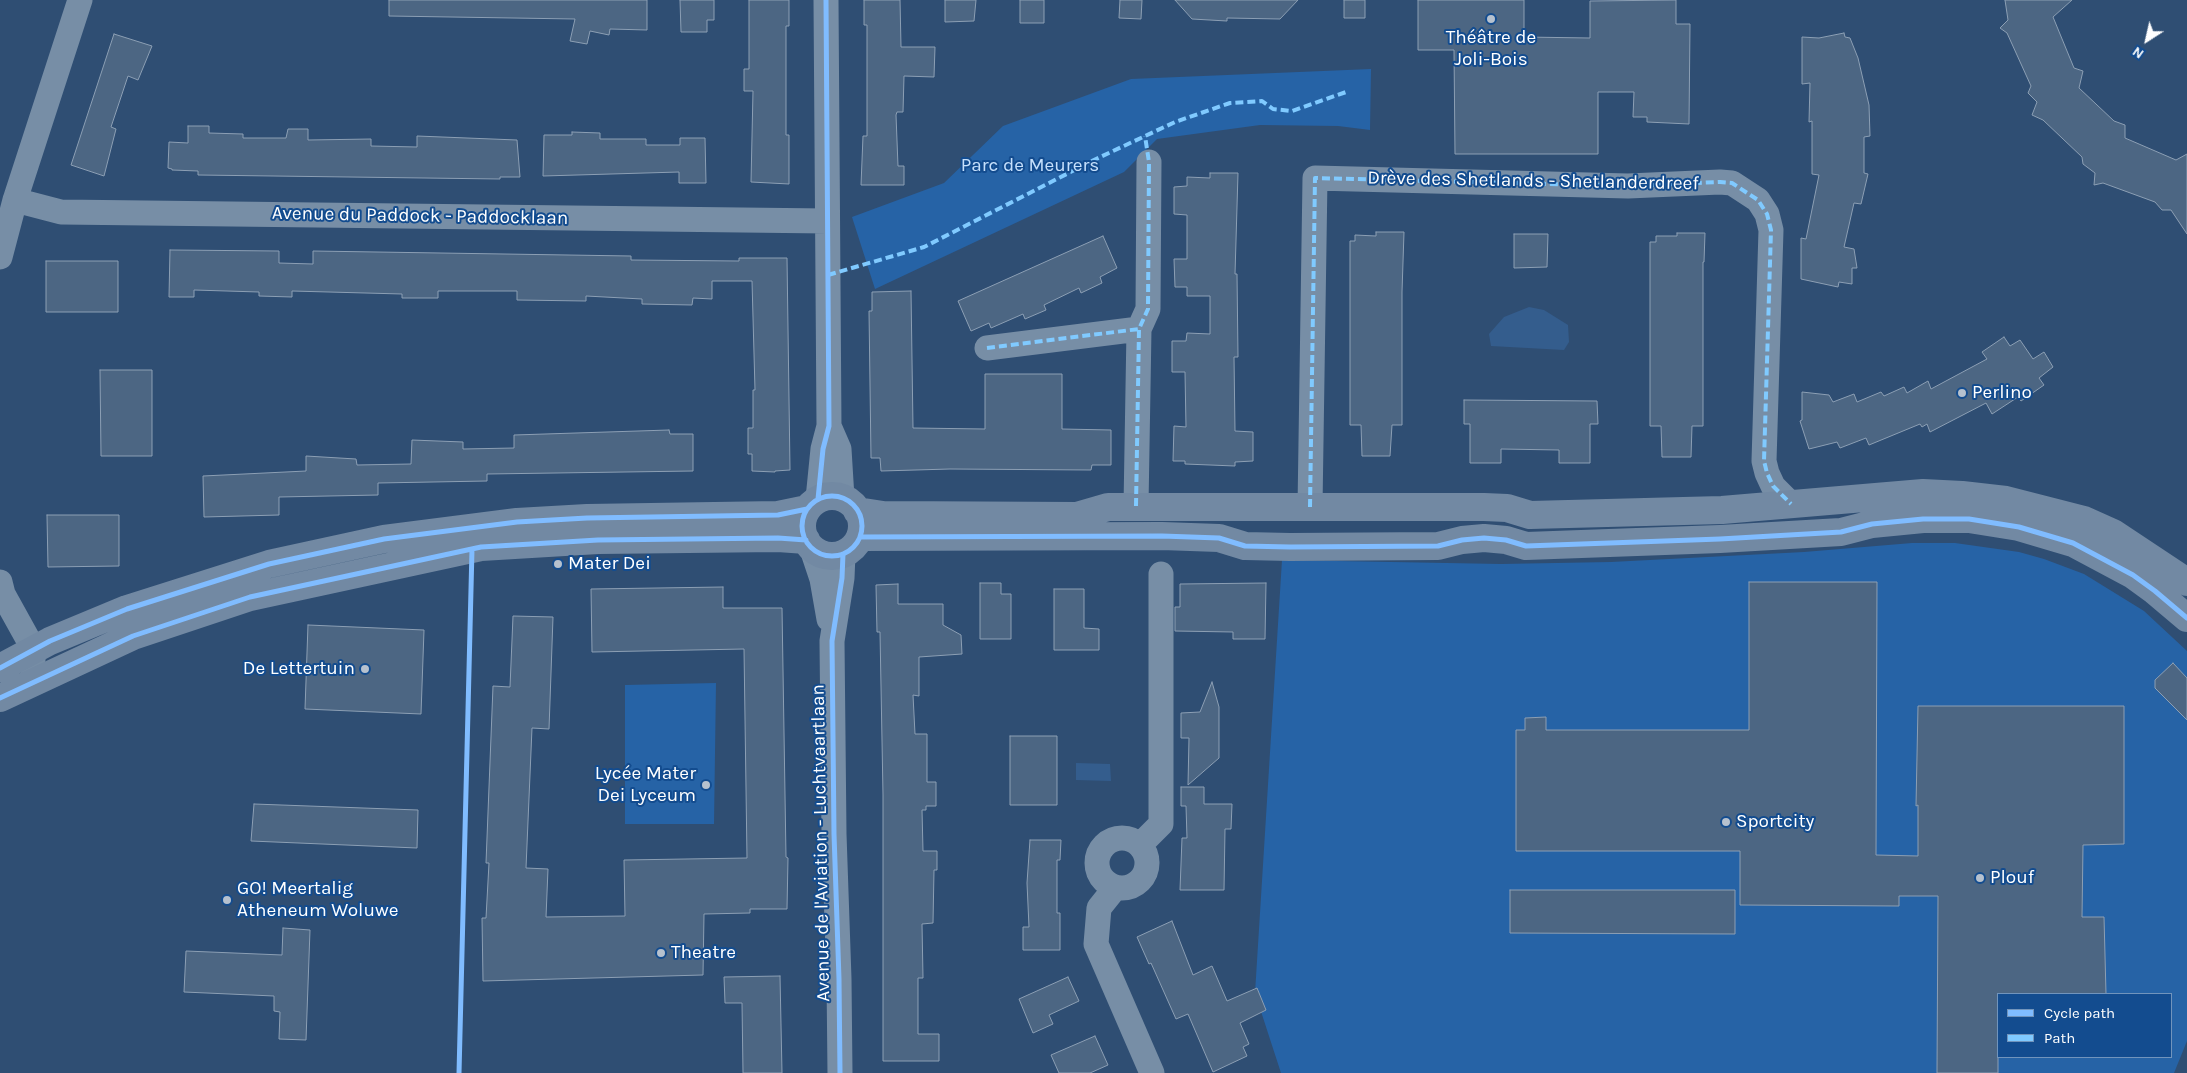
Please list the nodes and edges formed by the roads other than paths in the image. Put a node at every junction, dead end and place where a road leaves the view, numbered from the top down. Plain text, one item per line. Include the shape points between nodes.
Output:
1 (80, 0) edge
2 (826, 0) edge
3 (1149, 162) dead end
4 (15, 200) junction
5 (827, 221) junction
6 (0, 257) edge
7 (1139, 329) junction
8 (987, 348) dead end
9 (1792, 504) junction
10 (1136, 506) junction
11 (1310, 507) junction
12 (838, 518) junction
13 (809, 545) junction
14 (1161, 574) dead end
15 (0, 582) edge
16 (2187, 582) edge
17 (2187, 618) edge
18 (832, 641) junction
19 (34, 650) junction
20 (0, 668) edge
21 (30, 683) junction
22 (0, 698) edge
23 (1140, 845) junction
24 (1115, 888) junction
25 (840, 1073) edge
26 (1152, 1073) edge

1 - 4 street
2 - 5 street
3 - 7 street via 1148,308
4 - 5 street, Avenue du Paddock - Paddocklaan via 61,212
4 - 6 street
5 - 12 street, Avenue de l'Aviation - Luchtvaartlaan via 829,426 838,449
7 - 8 street
7 - 10 street
9 - 11 street via 1722,510 1530,515 1507,508
9 - 11 street, Drève des Shetlands - Shetlanderdreef via 1773,486 1764,461 1771,230 1767,214 1758,200 1732,183 1720,182 1628,186 1315,178
9 - 16 street via 1923,493 2006,500 2062,513 2113,533
10 - 11 street
10 - 12 street via 1108,507 1077,516 883,515
12 - 13 street via 827,555
12 - 13 street via 803,519 802,530
12 - 17 street via 1219,538 1245,546 1290,547 1438,546 1484,538 1526,546 1720,540 1841,532 1872,524 1923,519 1969,519 2019,527 2073,543 2133,576
12 - 18 street, Avenue de l'Aviation - Luchtvaartlaan via 842,578
12 - 19 street via 778,515 587,518 517,522 384,539 269,564 127,609
13 - 18 street, Avenue de l'Aviation - Luchtvaartlaan via 822,579
13 - 21 street via 778,538 598,540 481,548 250,597 134,636
14 - 23 street via 1161,824
15 - 19 street via 3,594
18 - 25 street, Avenue de l'Aviation - Luchtvaartlaan
19 - 20 street
19 - 21 street
21 - 22 street
23 - 24 street via 1145,853 1146,872 1136,884
23 - 24 street via 1126,838 1117,838 1103,845 1097,855 1099,876
24 - 26 street via 1099,908 1096,944

